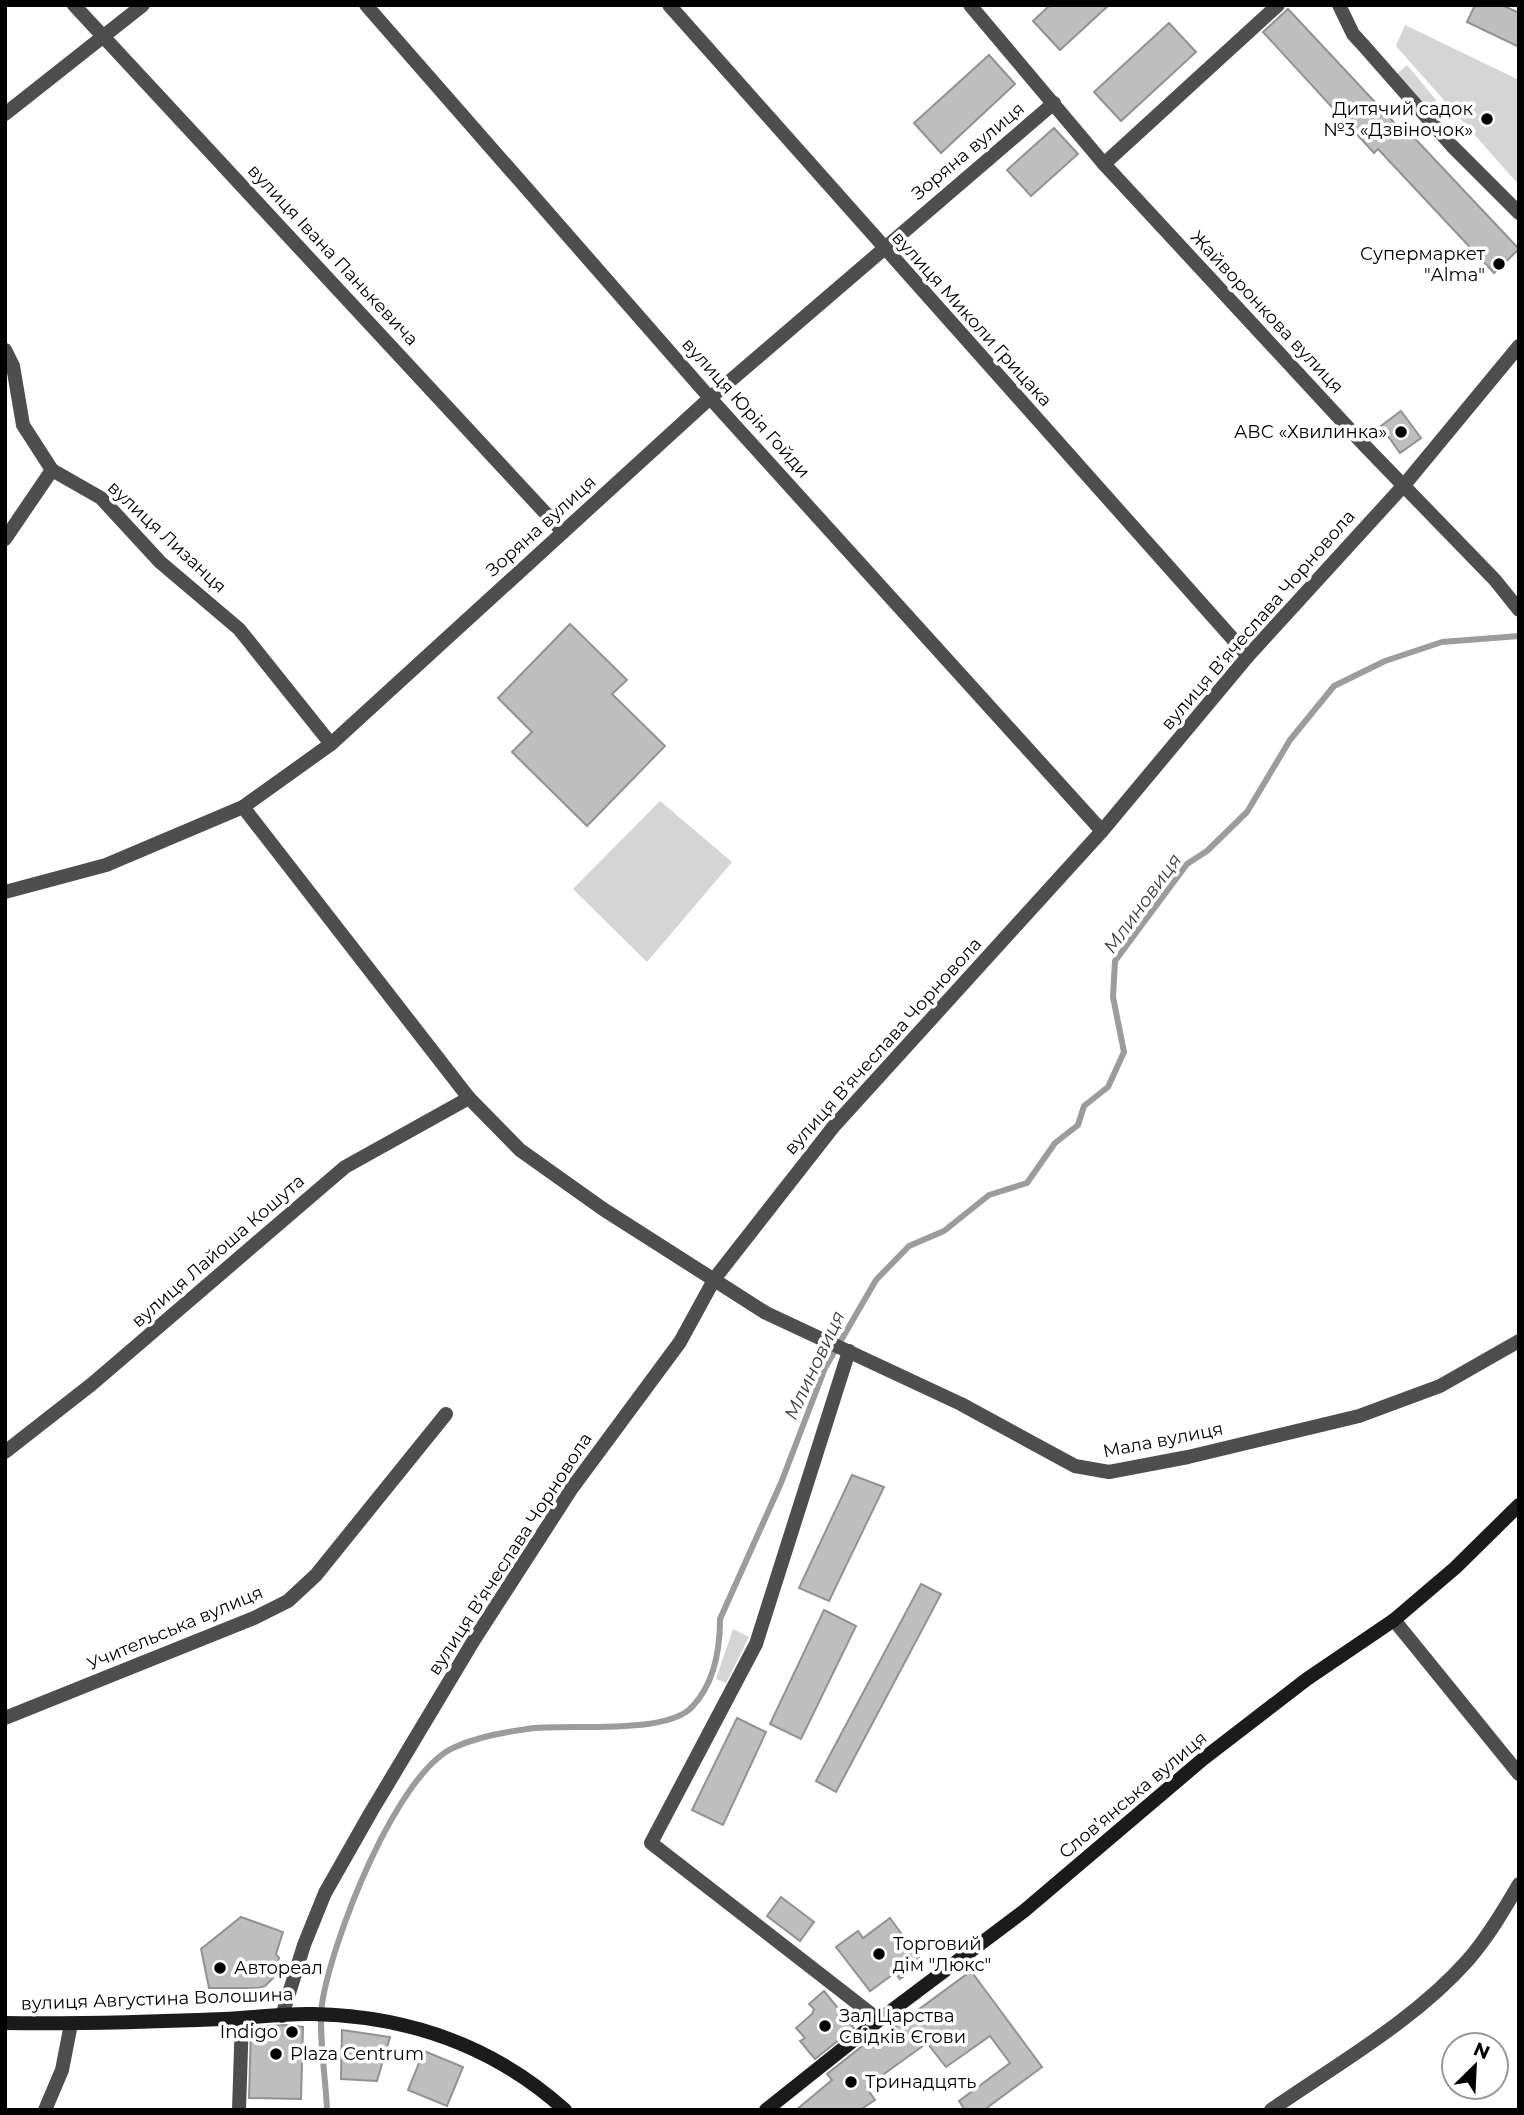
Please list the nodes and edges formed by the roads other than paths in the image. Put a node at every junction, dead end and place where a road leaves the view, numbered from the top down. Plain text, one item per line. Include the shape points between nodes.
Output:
1 (74, 5) edge
2 (143, 5) edge
3 (366, 5) edge
4 (669, 5) edge
5 (970, 5) edge
6 (1278, 5) edge
7 (1339, 5) edge
8 (105, 38) junction
9 (1054, 103) junction
10 (5, 114) edge
11 (1104, 164) junction
12 (1519, 213) edge
13 (882, 248) junction
14 (1519, 346) edge
15 (5, 350) edge
16 (710, 398) junction
17 (52, 470) junction
18 (1405, 484) junction
19 (563, 532) junction
20 (5, 539) edge
21 (1519, 610) edge
22 (1248, 656) junction
23 (331, 744) junction
24 (243, 807) junction
25 (1102, 831) junction
26 (5, 892) edge
27 (469, 1098) junction
28 (715, 1278) junction
29 (1519, 1341) edge
30 (849, 1351) junction
31 (446, 1414) dead end
32 (5, 1452) edge
33 (1519, 1505) edge
34 (1394, 1620) junction
35 (5, 1718) edge
36 (1519, 1774) edge
37 (1519, 1884) edge
38 (282, 2015) junction
39 (242, 2018) junction
40 (879, 2020) junction
41 (5, 2023) edge
42 (71, 2024) junction
43 (45, 2110) edge
44 (239, 2110) edge
45 (565, 2110) edge
46 (766, 2110) edge
47 (1271, 2110) edge

1 - 8 street, вулиця Івана Панькевича
2 - 8 street
3 - 16 street, вулиця Юрія Гойди
4 - 13 street, вулиця Миколи Грицака
5 - 9 street, Жайворонкова вулиця
6 - 11 street
7 - 12 street via 1364,47
8 - 10 street
8 - 19 street, вулиця Івана Панькевича
9 - 11 street, Жайворонкова вулиця
9 - 13 street, Зоряна вулиця
11 - 18 street, Жайворонкова вулиця
13 - 16 street, Зоряна вулиця
13 - 22 street, вулиця Миколи Грицака
14 - 18 street
15 - 17 street, вулиця Лизанця via 13,366 23,425
16 - 19 street, Зоряна вулиця
16 - 25 street, вулиця Юрія Гойди
17 - 20 street
17 - 23 street, вулиця Лизанця via 101,498 160,562 239,629
18 - 21 street, Жайворонкова вулиця
18 - 22 street, вулиця Вʼячеслава Чорновола
19 - 23 street, Зоряна вулиця
22 - 25 street, вулиця Вʼячеслава Чорновола
23 - 24 street, Зоряна вулиця
24 - 26 street, Зоряна вулиця via 106,865
24 - 27 street, Мала вулиця
25 - 28 street, вулиця Вʼячеслава Чорновола via 834,1126
27 - 28 street, Мала вулиця via 520,1150 603,1209
27 - 32 street, вулиця Лайоша Кошута via 345,1167 92,1384
28 - 30 street, Мала вулиця via 766,1312
28 - 38 street, вулиця Вʼячеслава Чорновола via 680,1342 541,1535 370,1812 326,1893
29 - 30 street, Мала вулиця via 1440,1386 1359,1416 1109,1472 1075,1466 961,1404
30 - 40 street via 756,1644 651,1843
31 - 35 street, Учительська вулиця via 316,1575 288,1601
33 - 34 street, Словʼянська вулиця
34 - 36 street
34 - 40 street, Словʼянська вулиця via 1213,1751 1024,1912
37 - 47 street via 1470,1958 1443,1986
38 - 39 street, вулиця Августина Волошина
38 - 45 street, вулиця Августина Волошина via 339,2015 425,2030 496,2058
39 - 42 street, вулиця Августина Волошина
39 - 44 street
40 - 46 street, Словʼянська вулиця
41 - 42 street, вулиця Августина Волошина
42 - 43 street via 62,2070

